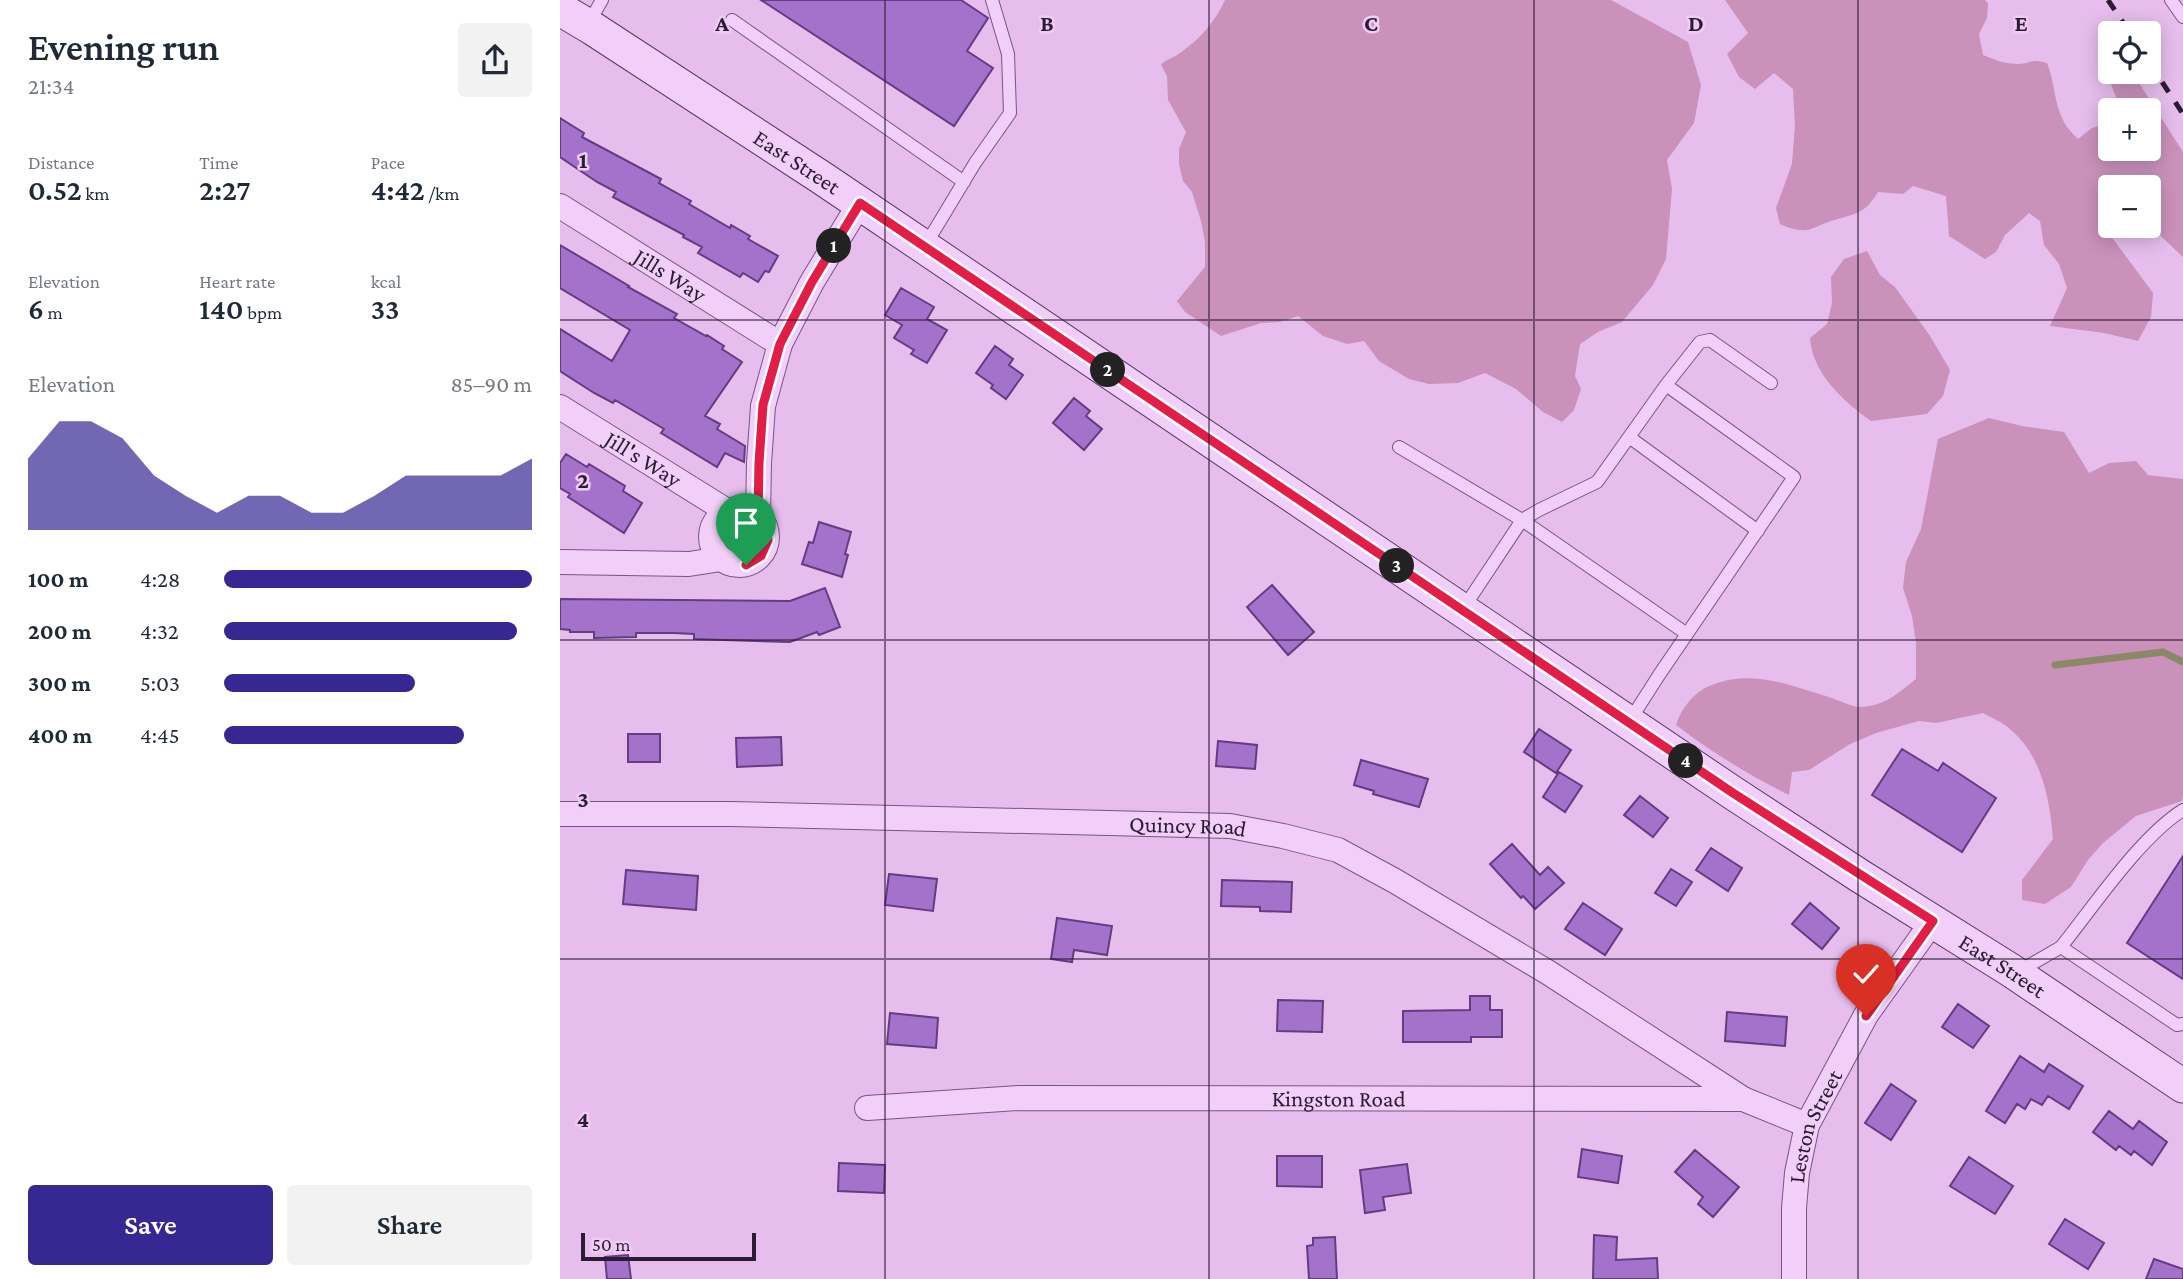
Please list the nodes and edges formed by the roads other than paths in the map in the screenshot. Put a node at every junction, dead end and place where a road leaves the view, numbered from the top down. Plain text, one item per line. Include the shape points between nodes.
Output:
1 (992, 0) edge
2 (2171, 0) edge
3 (583, 11) edge
4 (2183, 17) edge
5 (732, 20) dead end
6 (964, 182) junction
7 (860, 203) junction
8 (560, 206) edge
9 (925, 247) junction
10 (780, 344) junction
11 (1772, 383) dead end
12 (1666, 385) junction
13 (560, 407) edge
14 (1629, 436) junction
15 (1399, 447) dead end
16 (727, 511) junction
17 (758, 515) junction
18 (1522, 520) junction
19 (1758, 531) junction
20 (721, 559) junction
21 (560, 562) edge
22 (1462, 610) junction
23 (1687, 634) junction
24 (1629, 722) junction
25 (2183, 810) edge
26 (560, 814) edge
27 (1933, 921) junction
28 (2061, 947) junction
29 (2016, 973) junction
30 (2183, 1024) edge
31 (2183, 1086) edge
32 (1743, 1100) junction
33 (867, 1108) dead end
34 (1807, 1125) junction
35 (1794, 1279) edge

1 - 6 lane via 1008,54 1010,113
2 - 4 lane
3 - 7 main road, East Street
5 - 6 lane
6 - 9 lane
7 - 9 main road, East Street
7 - 10 street
8 - 10 street, Jills Way
9 - 22 main road, East Street
10 - 17 street via 763,405
11 - 12 lane via 1710,340 1699,342
12 - 14 lane
12 - 19 lane via 1794,477
13 - 16 street, Jill's Way
14 - 18 lane via 1597,482
14 - 19 lane
15 - 18 lane
16 - 17 street via 743,508
16 - 20 street via 719,516 711,533
17 - 20 street via 768,540 761,556 737,566
18 - 22 lane
18 - 23 lane
19 - 23 lane
20 - 21 street via 689,564
22 - 24 main road, East Street
23 - 24 lane
24 - 27 main road, East Street
25 - 28 lane via 2134,855
26 - 32 street, Quincy Road via 1230,826 1283,836 1338,850 1395,881 1549,973
27 - 29 main road, East Street
27 - 34 street, Leston Street via 1866,1016
28 - 29 lane
28 - 30 lane via 2176,1025
29 - 31 main road, East Street
32 - 33 street, Kingston Road via 1019,1098
32 - 34 street, Kingston Road
34 - 35 street, Leston Street via 1794,1208

